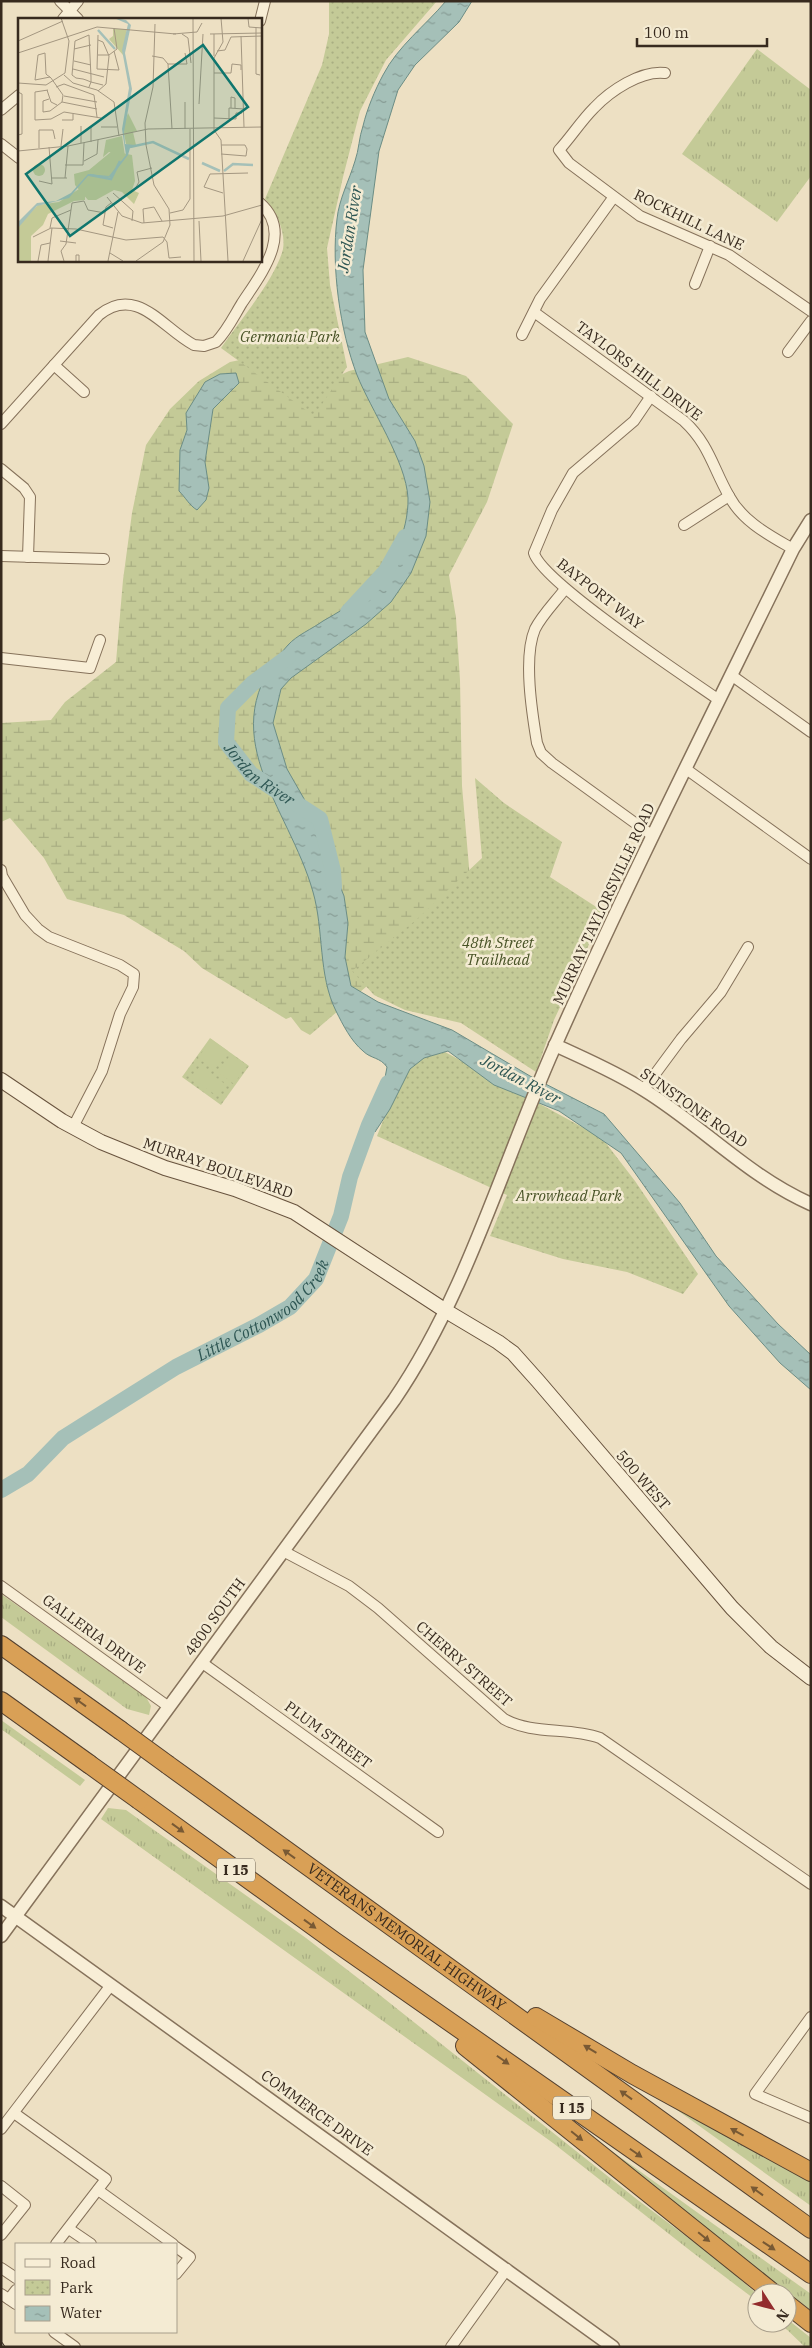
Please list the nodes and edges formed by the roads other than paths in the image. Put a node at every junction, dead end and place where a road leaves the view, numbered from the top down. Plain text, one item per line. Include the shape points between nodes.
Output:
1 (60, 1) edge
2 (78, 1) edge
3 (265, 1) edge
4 (66, 15) edge
5 (261, 18) edge
6 (665, 73) dead end
7 (18, 96) edge
8 (1, 110) edge
9 (1, 144) edge
10 (18, 157) edge
11 (613, 198) junction
12 (261, 204) edge
13 (710, 246) junction
14 (696, 284) dead end
15 (811, 311) edge
16 (534, 312) junction
17 (811, 320) edge
18 (522, 335) dead end
19 (788, 352) dead end
20 (54, 365) junction
21 (84, 392) dead end
22 (651, 396) junction
23 (1, 424) edge
24 (1, 469) edge
25 (729, 496) junction
26 (811, 520) edge
27 (684, 525) dead end
28 (793, 549) junction
29 (1, 556) edge
30 (28, 557) junction
31 (104, 559) dead end
32 (565, 589) junction
33 (100, 640) dead end
34 (1, 658) edge
35 (731, 675) junction
36 (719, 700) junction
37 (811, 732) edge
38 (686, 769) junction
39 (653, 836) junction
40 (811, 859) edge
41 (1, 870) edge
42 (748, 947) dead end
43 (555, 1045) junction
44 (1, 1080) edge
45 (644, 1090) junction
46 (73, 1127) junction
47 (811, 1204) edge
48 (446, 1311) junction
49 (283, 1551) junction
50 (1, 1586) edge
51 (1, 1645) edge
52 (202, 1662) junction
53 (811, 1678) edge
54 (1, 1701) edge
55 (169, 1707) junction
56 (438, 1832) dead end
57 (811, 1884) edge
58 (1, 1906) edge
59 (16, 1916) junction
60 (1, 1936) edge
61 (334, 1941) junction
62 (111, 1985) junction
63 (486, 1993) junction
64 (811, 2017) edge
65 (14, 2113) junction
66 (811, 2118) edge
67 (1, 2129) edge
68 (811, 2172) edge
69 (1, 2186) edge
70 (98, 2190) junction
71 (69, 2229) junction
72 (811, 2229) edge
73 (1, 2234) edge
74 (57, 2243) edge
75 (90, 2243) edge
76 (172, 2243) edge
77 (178, 2248) edge
78 (1, 2268) edge
79 (507, 2270) junction
80 (178, 2272) edge
81 (811, 2274) edge
82 (15, 2277) edge
83 (761, 2283) edge
84 (797, 2312) edge
85 (811, 2323) edge
86 (55, 2333) edge
87 (75, 2347) edge
88 (451, 2347) edge
89 (613, 2347) edge

1 - 4 street
2 - 4 street
3 - 5 street
6 - 11 street, ROCKHILL LANE via 641,76 608,97 594,108 559,150 569,163
7 - 8 street
9 - 10 street
11 - 13 street, ROCKHILL LANE via 640,216
11 - 16 street
12 - 20 street via 273,222 274,248 216,342 209,346 194,345 143,309 122,304 99,315
13 - 14 street
13 - 15 street, ROCKHILL LANE via 747,265
16 - 18 street
16 - 22 street, TAYLORS HILL DRIVE
17 - 19 street
20 - 21 street
20 - 23 street
22 - 25 street, TAYLORS HILL DRIVE via 703,440
22 - 32 street, BAYPORT WAY via 629,425 573,473 535,546 539,564
24 - 30 street via 30,497
25 - 27 street
25 - 28 street, TAYLORS HILL DRIVE via 752,523
26 - 28 street, MURRAY TAYLORSVILLE ROAD
28 - 35 street, MURRAY TAYLORSVILLE ROAD
29 - 30 street
30 - 31 street
32 - 36 street, BAYPORT WAY
32 - 39 street via 536,628 534,636 530,666 537,743 541,753 552,763
33 - 34 street via 90,668
35 - 36 street, MURRAY TAYLORSVILLE ROAD
35 - 37 street
36 - 38 street, MURRAY TAYLORSVILLE ROAD
38 - 39 street, MURRAY TAYLORSVILLE ROAD
38 - 40 street
39 - 43 street, MURRAY TAYLORSVILLE ROAD
41 - 46 street via 25,915 38,929 55,940 120,965 134,974 133,987 120,1014 102,1071
42 - 45 street via 721,992 680,1039
43 - 45 street, SUNSTONE ROAD
43 - 48 street, MURRAY TAYLORSVILLE ROAD
44 - 46 main road, MURRAY BOULEVARD
45 - 47 street, SUNSTONE ROAD via 767,1180
46 - 48 main road, MURRAY BOULEVARD via 165,1168 294,1212
48 - 49 street, 4800 SOUTH via 402,1389
48 - 53 main road, 500 WEST via 513,1353 732,1608 771,1647
49 - 52 street, 4800 SOUTH
49 - 57 street, CHERRY STREET via 349,1586 378,1608 504,1719 536,1730 582,1732 600,1738
50 - 55 street, GALLERIA DRIVE
63 -> 51 highway, VETERANS MEMORIAL HIGHWAY / I 15, bridge via 368,1912
52 - 55 street, 4800 SOUTH
52 - 56 street, PLUM STREET
54 -> 61 highway, I 15, bridge
55 - 59 street, 4800 SOUTH
58 - 59 street, COMMERCE DRIVE
59 - 60 street, 4800 SOUTH
59 - 62 street, COMMERCE DRIVE
61 -> 81 highway, I 15
61 -> 83 highway
62 - 65 street
62 - 79 street, COMMERCE DRIVE
68 -> 63 highway via 528,2013
72 -> 63 highway, VETERANS MEMORIAL HIGHWAY / I 15
64 - 66 street via 755,2094
65 - 67 street
65 - 70 street via 106,2179
69 - 73 street via 26,2205
70 - 71 street
70 - 76 street
71 - 74 street
71 - 75 street
77 - 80 street via 190,2257
78 - 82 street
79 - 88 street
79 - 89 street, COMMERCE DRIVE
84 - 85 highway
86 - 87 street

